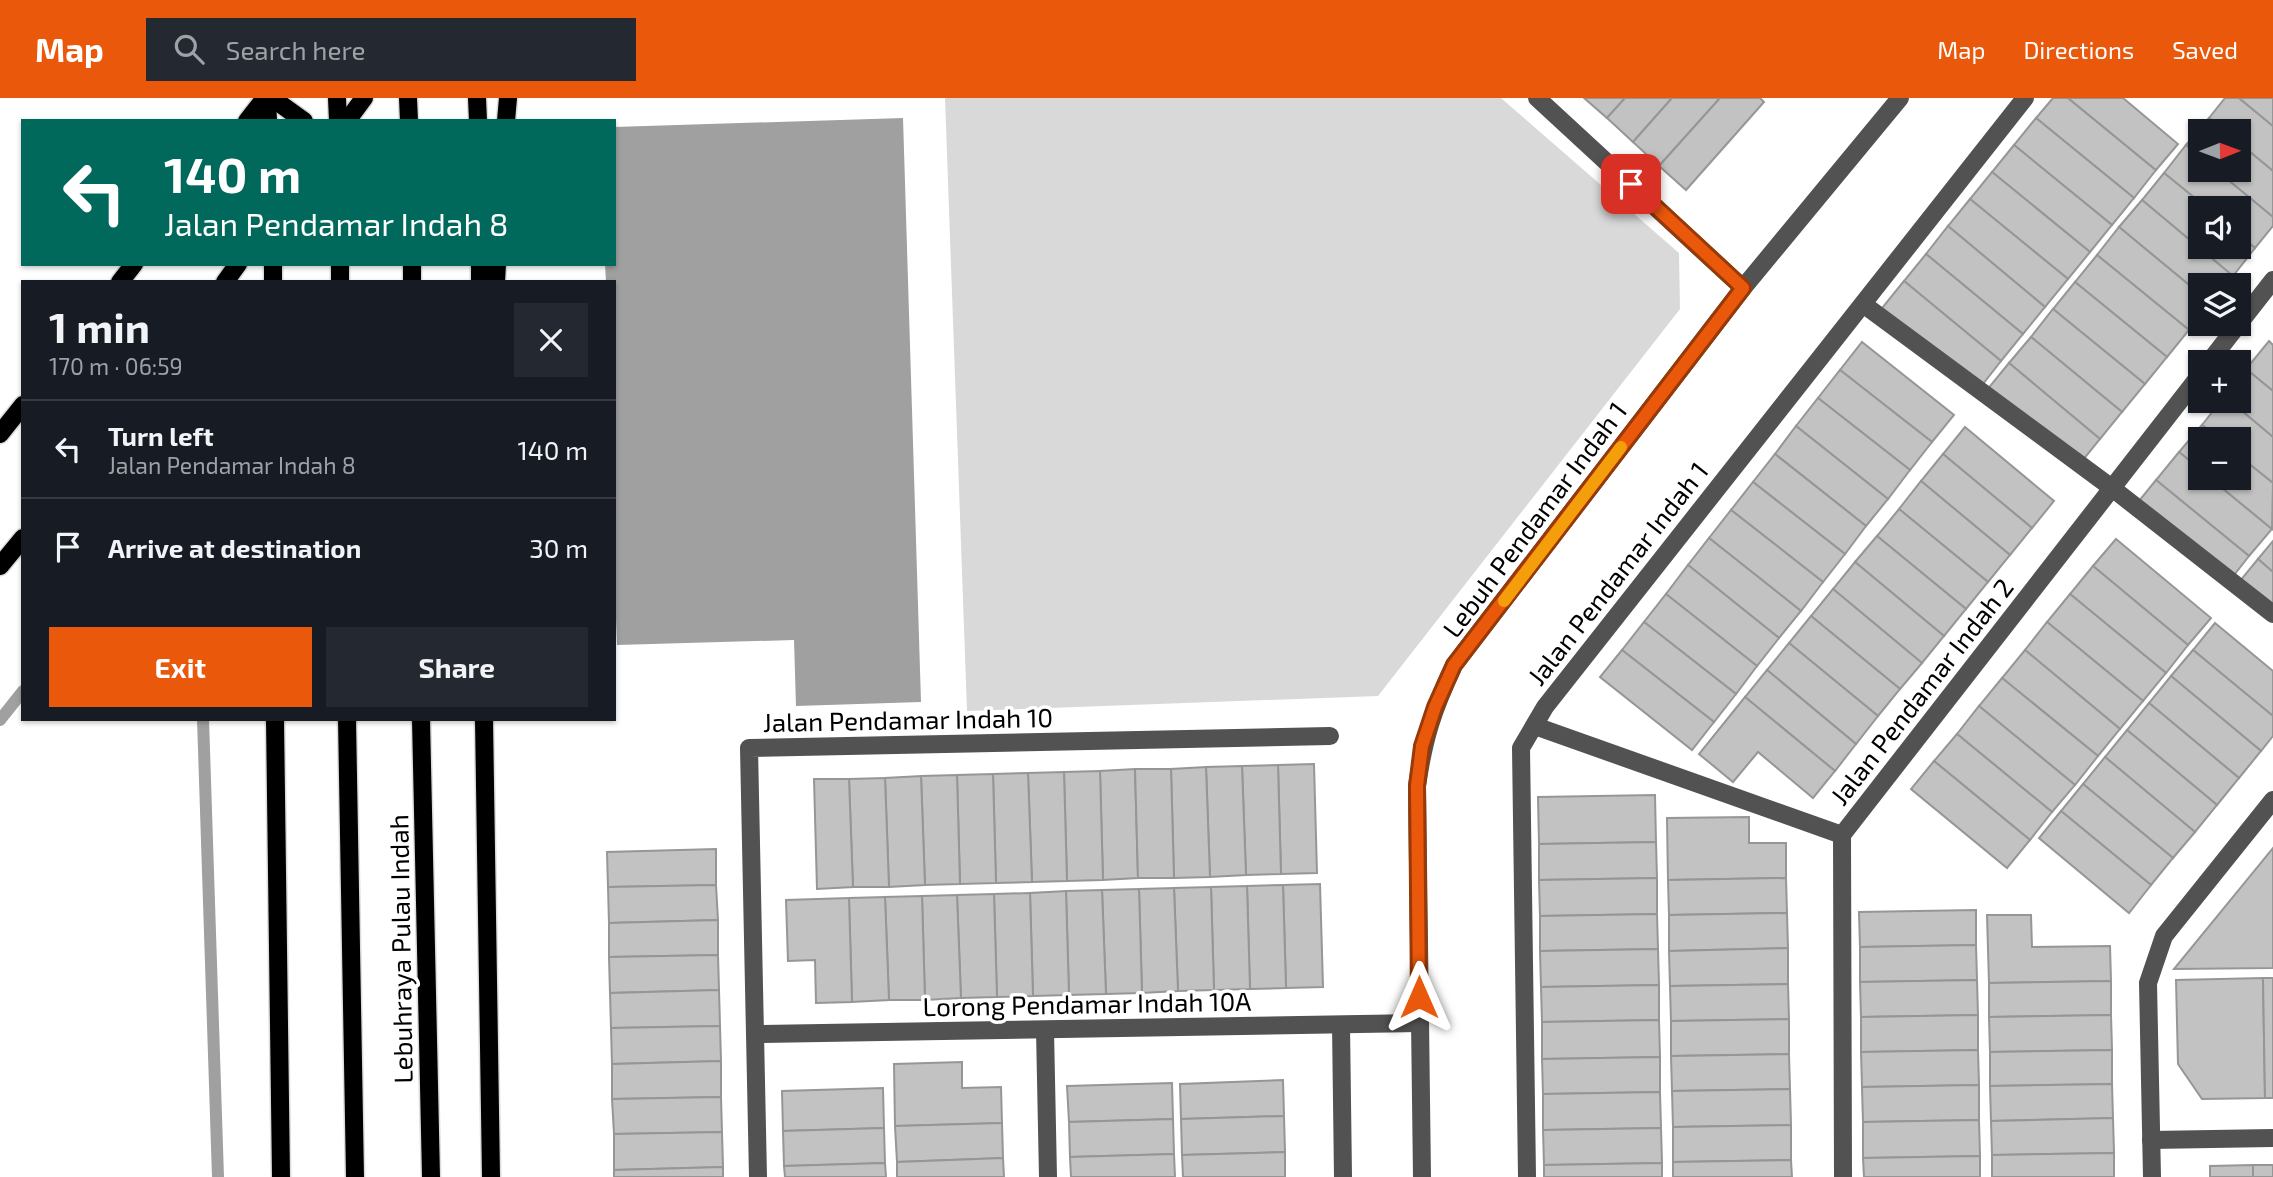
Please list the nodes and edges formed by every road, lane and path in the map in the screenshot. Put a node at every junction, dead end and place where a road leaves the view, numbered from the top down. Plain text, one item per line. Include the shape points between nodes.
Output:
1 (268, 98) edge
2 (337, 98) edge
3 (364, 98) edge
4 (408, 98) edge
5 (477, 98) edge
6 (508, 98) edge
7 (1537, 98) edge
8 (1900, 98) edge
9 (2025, 98) edge
10 (249, 119) edge
11 (268, 119) edge
12 (301, 119) edge
13 (338, 119) edge
14 (348, 119) edge
15 (409, 119) edge
16 (478, 119) edge
17 (506, 119) edge
18 (132, 266) edge
19 (122, 280) edge
20 (2273, 280) edge
21 (1743, 288) junction
22 (1863, 304) junction
23 (2218, 350) edge
24 (2188, 390) edge
25 (21, 408) edge
26 (0, 434) edge
27 (2112, 488) junction
28 (21, 540) edge
29 (0, 566) edge
30 (2273, 614) edge
31 (277, 721) edge
32 (348, 721) edge
33 (421, 721) edge
34 (476, 721) edge
35 (484, 721) edge
36 (1535, 726) junction
37 (1330, 736) dead end
38 (484, 754) junction
39 (2273, 800) edge
40 (1842, 835) junction
41 (1419, 1023) junction
42 (1341, 1025) junction
43 (1045, 1030) junction
44 (755, 1034) junction
45 (2273, 1138) edge
46 (2151, 1140) junction
47 (281, 1177) edge
48 (355, 1177) edge
49 (430, 1177) edge
50 (491, 1177) edge
51 (758, 1177) edge
52 (1048, 1177) edge
53 (1343, 1177) edge
54 (1422, 1177) edge
55 (1527, 1177) edge
56 (1843, 1177) edge
57 (2151, 1177) edge

1 - 10 main road
1 - 11 main road
1 - 12 main road
2 - 13 main road
3 - 14 main road
4 - 15 main road
5 - 16 main road
6 - 17 main road
7 - 21 street
8 - 21 street, Lebuh Pendamar Indah 1
9 - 22 street, Jalan Pendamar Indah 1
18 - 19 main road
20 - 23 street
21 - 41 street, Lebuh Pendamar Indah 1 via 1454,665 1435,707 1422,746 1417,786
22 - 27 street
22 - 36 street, Jalan Pendamar Indah 1 via 1545,707
24 - 27 street, Jalan Pendamar Indah 2
25 - 26 main road
27 - 30 street
27 - 40 street, Jalan Pendamar Indah 2
28 - 29 main road
31 - 47 main road
32 - 48 main road, Lebuhraya Pulau Indah
33 - 49 main road, Lebuhraya Pulau Indah
34 - 38 main road
35 - 38 main road
36 - 40 street
36 - 55 street, Jalan Pendamar Indah 1 via 1521,748
37 - 44 street, Jalan Pendamar Indah 10 via 749,748
38 - 50 main road
39 - 46 street via 2164,936 2148,983
40 - 56 street, Jalan Pendamar Indah 2
41 - 42 street, Lorong Pendamar Indah 10A
41 - 54 street, Lebuh Pendamar Indah 1
42 - 43 street, Lorong Pendamar Indah 10A
42 - 53 street
43 - 44 street, Lorong Pendamar Indah 10A
43 - 52 street
44 - 51 street, Jalan Pendamar Indah 10
45 - 46 street
46 - 57 street

